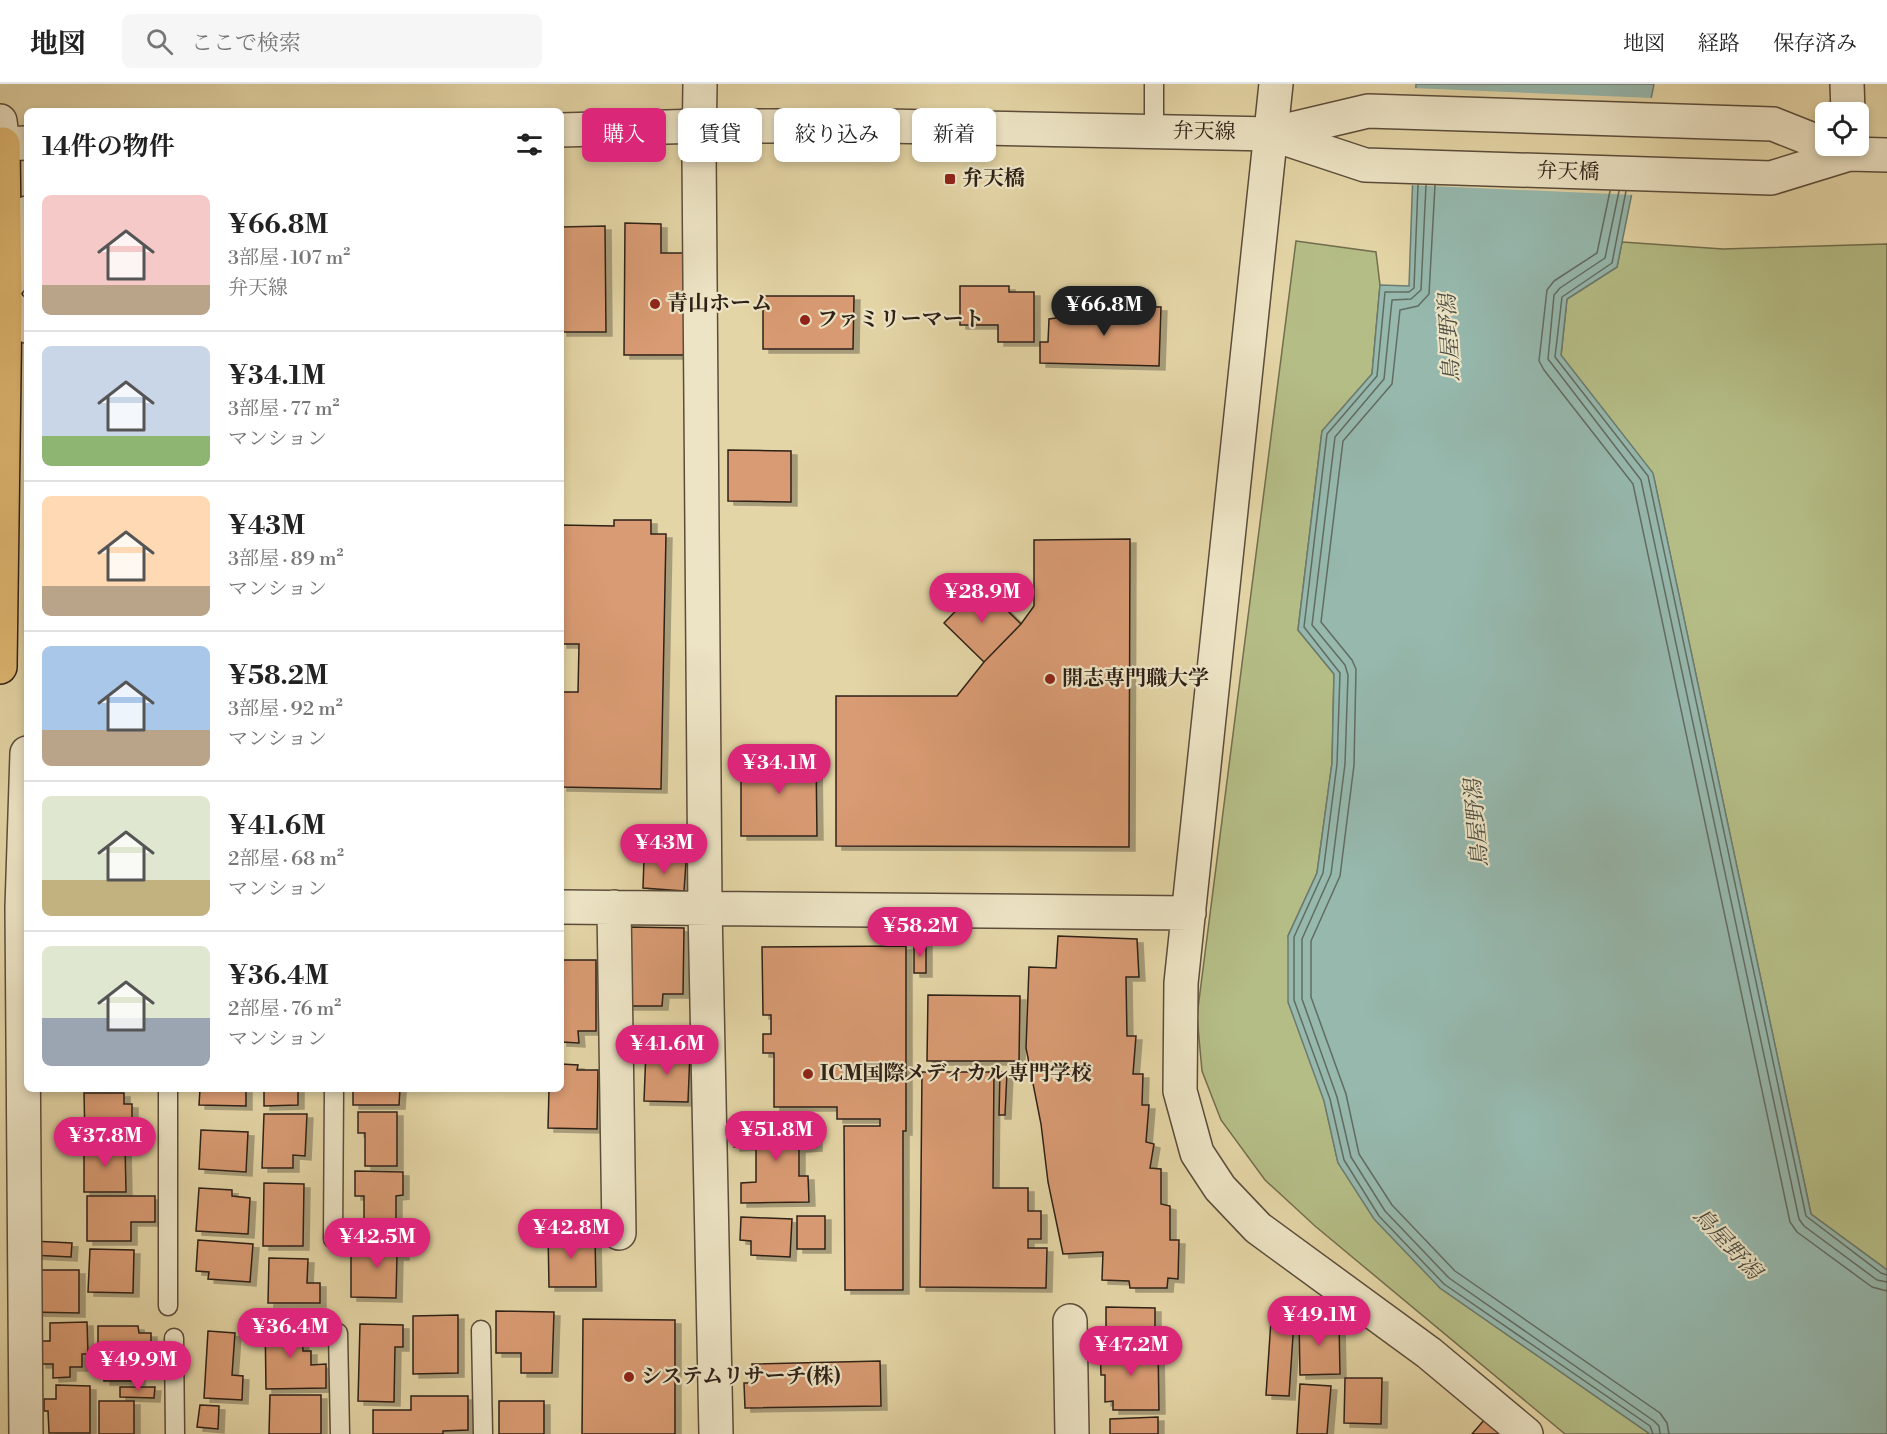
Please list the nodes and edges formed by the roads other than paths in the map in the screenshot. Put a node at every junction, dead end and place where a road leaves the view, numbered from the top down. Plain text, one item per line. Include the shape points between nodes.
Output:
1 (700, 84) edge
2 (1154, 84) edge
3 (1276, 84) edge
4 (1847, 84) edge
5 (1848, 102) edge
6 (700, 108) edge
7 (762, 126) edge
8 (678, 127) edge
9 (564, 130) edge
10 (1154, 130) junction
11 (1271, 134) junction
12 (8, 138) edge
13 (1815, 140) edge
14 (1869, 152) edge
15 (1887, 155) edge
16 (1819, 156) edge
17 (699, 162) edge
18 (24, 225) edge
19 (5, 301) junction
20 (24, 323) edge
21 (0, 667) edge
22 (564, 907) edge
23 (614, 907) junction
24 (705, 908) junction
25 (1189, 913) junction
26 (25, 1092) edge
27 (168, 1092) edge
28 (334, 1092) edge
29 (619, 1233) dead end
30 (333, 1239) dead end
31 (168, 1306) dead end
32 (1070, 1321) dead end
33 (481, 1330) dead end
34 (338, 1332) dead end
35 (174, 1338) dead end
36 (26, 1434) edge
37 (175, 1434) edge
38 (340, 1434) edge
39 (483, 1434) edge
40 (716, 1434) edge
41 (1072, 1434) edge
42 (1526, 1434) edge

1 - 6 street
2 - 10 lane
3 - 11 street
4 - 5 street
7 - 10 street, 弁天線
8 - 9 street, 弁天線
10 - 11 street, 弁天線
11 - 13 street via 1368,111 1773,124
11 - 16 street, 弁天橋 via 1365,165 1771,178
11 - 25 street
12 - 19 highway
14 - 15 street
17 - 24 street
18 - 19 street
19 - 20 street
19 - 21 highway
22 - 23 street
23 - 24 street
23 - 29 street
24 - 25 street
24 - 40 street
25 - 42 street via 1181,983 1180,1091 1197,1153 1220,1188 1258,1228 1429,1353
26 - 36 street
27 - 31 lane
28 - 30 lane
32 - 41 street
33 - 39 lane
34 - 38 lane
35 - 37 lane

